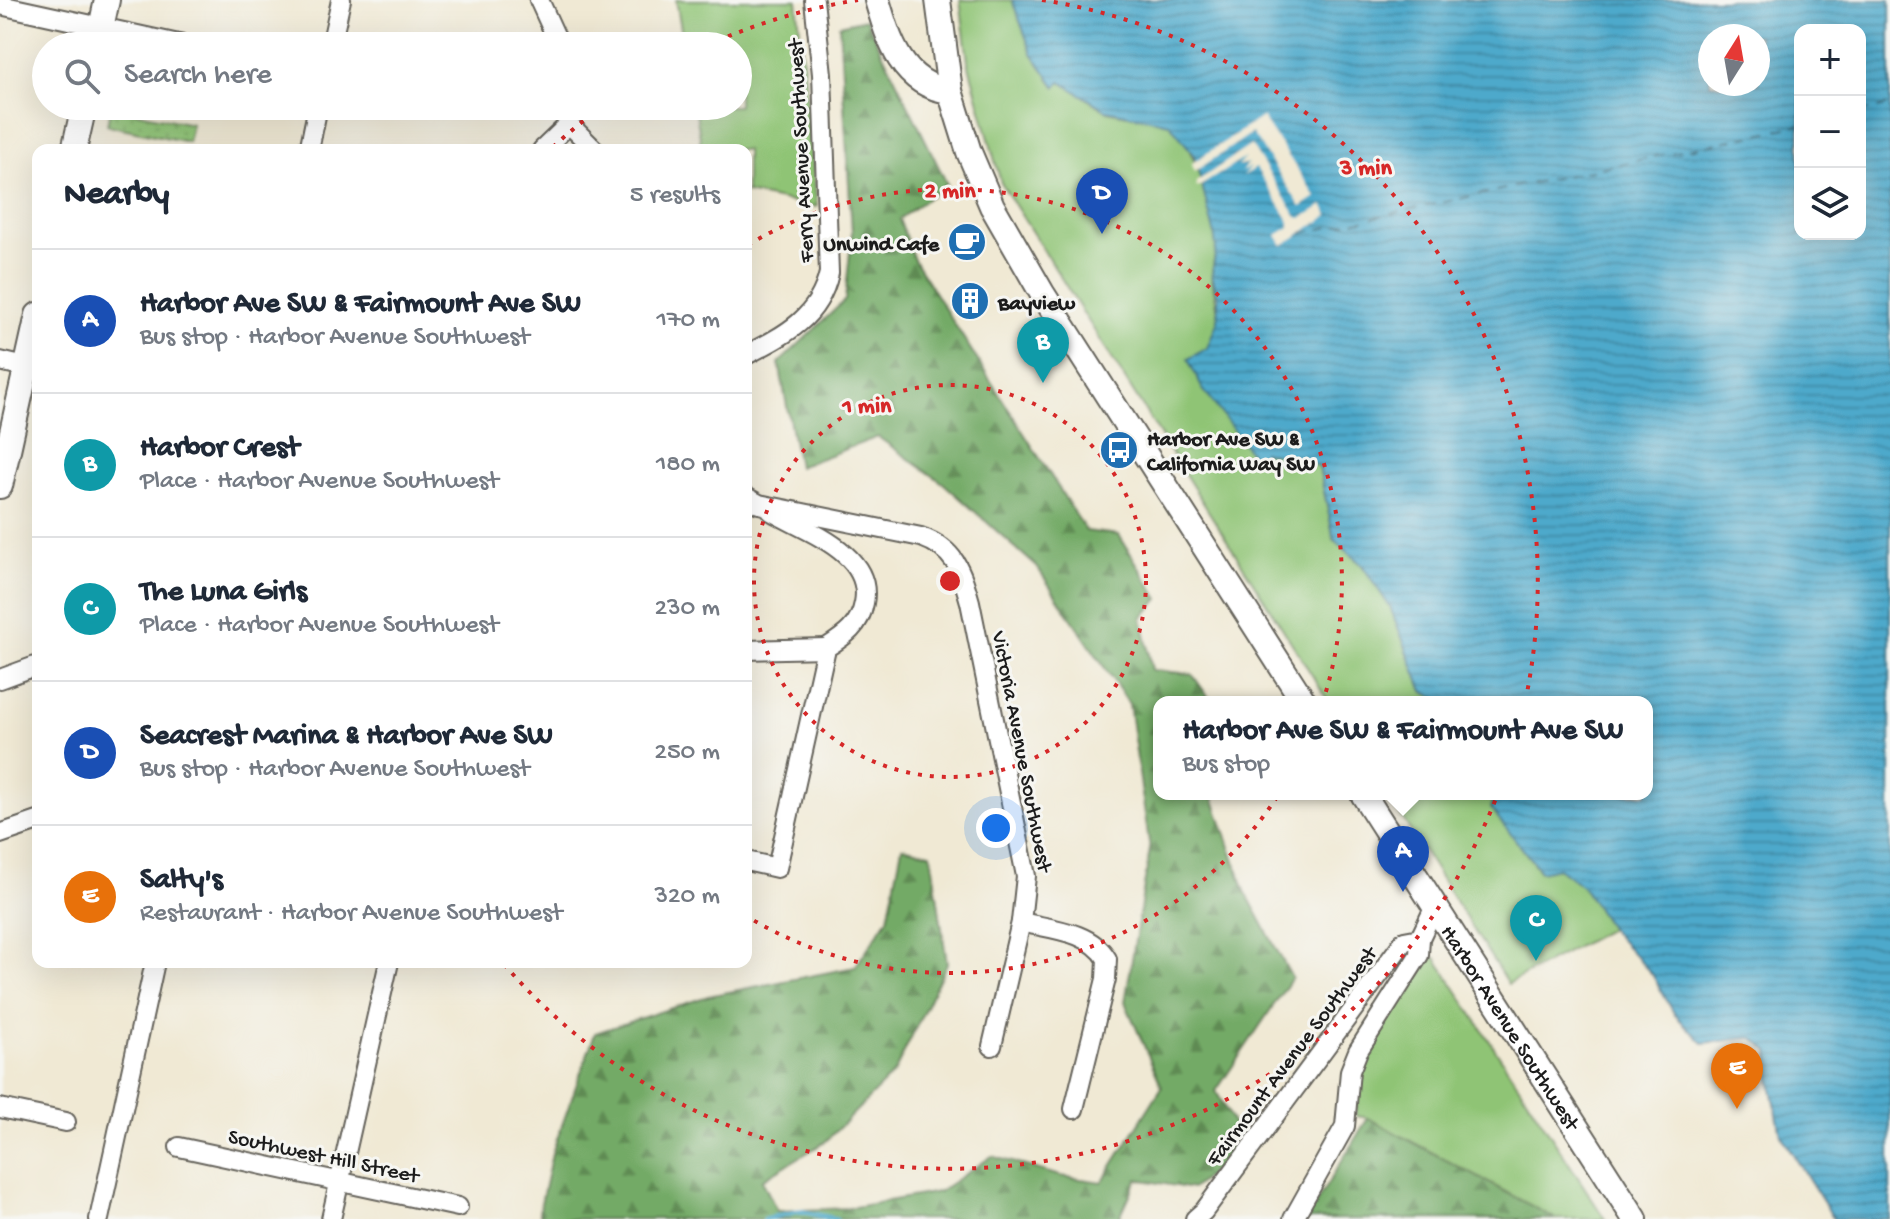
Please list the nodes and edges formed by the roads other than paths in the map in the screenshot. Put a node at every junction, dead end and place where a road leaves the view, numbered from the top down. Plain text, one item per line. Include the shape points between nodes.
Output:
1 (107, 0) edge
2 (341, 0) edge
3 (539, 0) edge
4 (814, 0) edge
5 (877, 0) edge
6 (938, 0) edge
7 (0, 5) edge
8 (86, 32) edge
9 (100, 32) edge
10 (334, 32) edge
11 (554, 32) edge
12 (950, 91) junction
13 (81, 120) edge
14 (315, 120) edge
15 (566, 120) edge
16 (574, 120) edge
17 (75, 144) edge
18 (310, 144) edge
19 (547, 144) edge
20 (591, 144) edge
21 (752, 352) edge
22 (0, 361) edge
23 (32, 368) edge
24 (0, 486) edge
25 (752, 500) edge
26 (826, 648) junction
27 (752, 650) edge
28 (32, 667) edge
29 (0, 679) edge
30 (1300, 696) edge
31 (1367, 800) edge
32 (32, 823) edge
33 (0, 834) edge
34 (752, 862) edge
35 (1435, 906) junction
36 (1021, 922) junction
37 (1420, 938) junction
38 (154, 968) edge
39 (388, 968) edge
40 (992, 1046) dead end
41 (0, 1108) edge
42 (1074, 1109) dead end
43 (66, 1122) dead end
44 (179, 1147) dead end
45 (339, 1182) junction
46 (458, 1207) dead end
47 (1199, 1215) edge
48 (99, 1219) edge
49 (331, 1219) edge
50 (1293, 1219) edge
51 (1635, 1219) edge

1 - 9 main road
2 - 10 street
3 - 11 street
4 - 21 street, Ferry Avenue Southwest via 829,273 813,312
5 - 12 main road via 907,71 928,86
6 - 12 main road
7 - 8 street
12 - 30 main road via 969,152 1014,244
13 - 17 main road
14 - 18 street
15 - 19 street
16 - 20 street
22 - 23 street
23 - 24 main road
25 - 26 street via 847,556 864,577 858,622
25 - 36 street, Victoria Avenue Southwest via 921,537 936,542 956,560 970,602 1026,876
26 - 27 street
26 - 34 street via 777,868
28 - 29 street
31 - 35 main road, Harbor Avenue Southwest
32 - 33 street
35 - 37 street, Fairmount Avenue Southwest
35 - 51 main road, Harbor Avenue Southwest
36 - 40 street, Victoria Avenue Southwest
36 - 42 street via 1069,933 1100,948 1107,959
37 - 47 street, Fairmount Avenue Southwest via 1404,941
37 - 50 street, Fairmount Avenue Southwest via 1419,955 1350,1071 1345,1126 1337,1146
38 - 48 street
39 - 45 street
41 - 43 street
44 - 45 street, Southwest Hill Street
45 - 46 street, Southwest Hill Street
45 - 49 street

